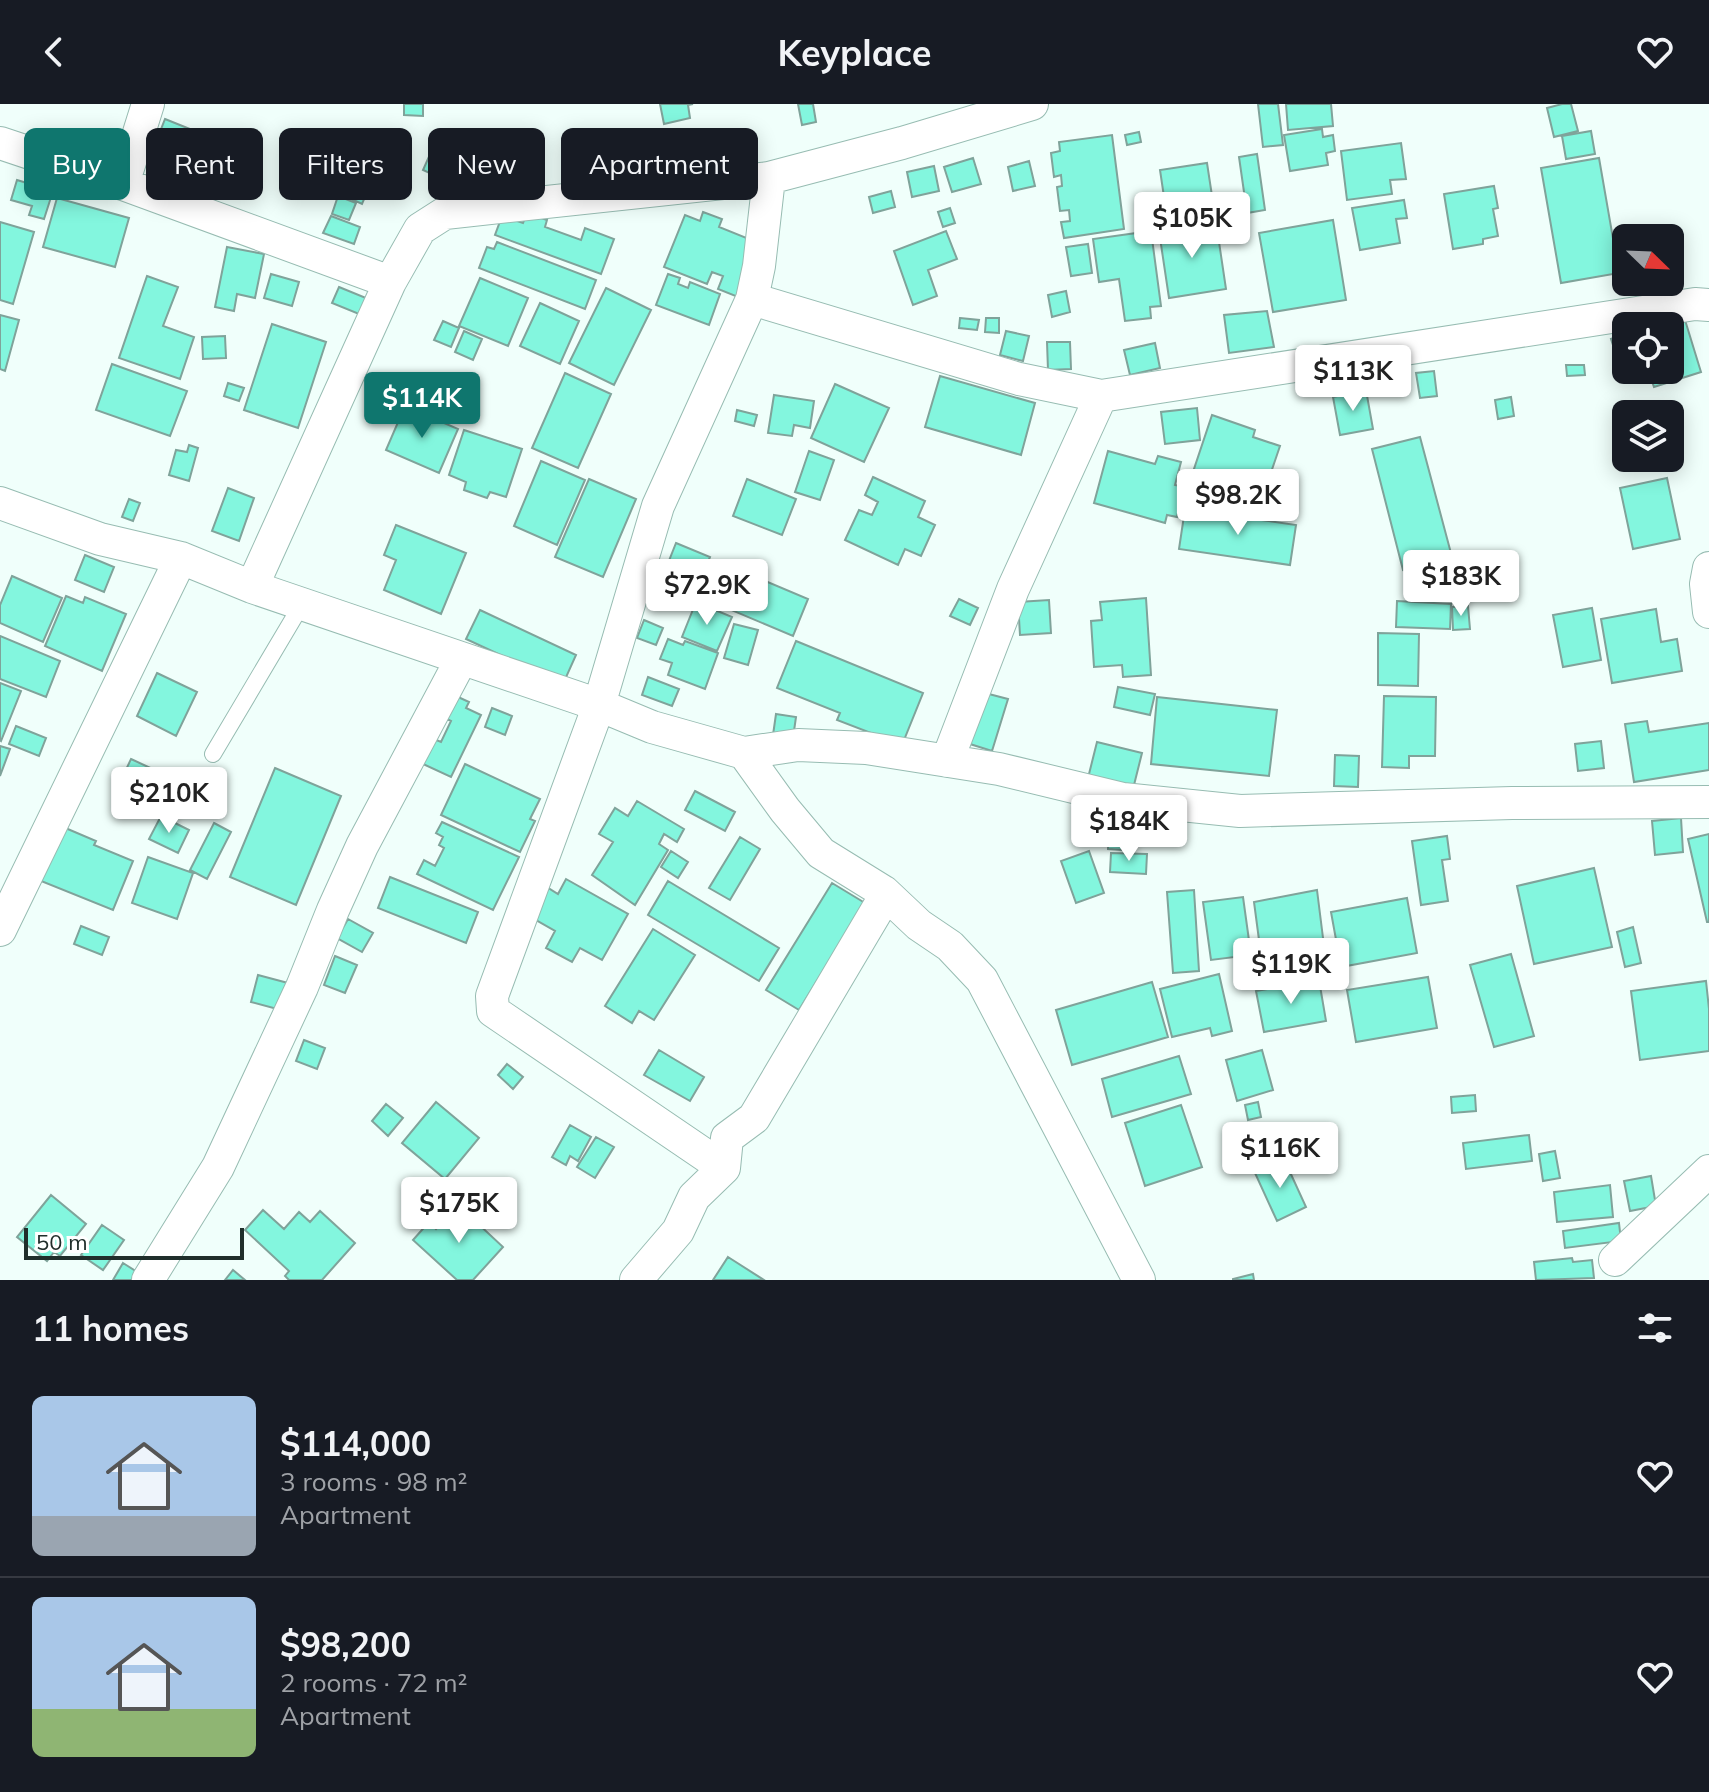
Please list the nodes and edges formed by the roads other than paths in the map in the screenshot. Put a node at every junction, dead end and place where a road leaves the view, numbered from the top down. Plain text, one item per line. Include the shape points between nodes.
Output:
1 (148, 104) edge
2 (1032, 104) edge
3 (948, 116) edge
4 (0, 143) edge
5 (24, 151) edge
6 (130, 162) edge
7 (769, 178) junction
8 (130, 187) edge
9 (390, 282) junction
10 (752, 299) junction
11 (1709, 305) edge
12 (1101, 396) junction
13 (0, 503) edge
14 (181, 558) junction
15 (1709, 568) edge
16 (252, 587) junction
17 (302, 604) junction
18 (1709, 612) edge
19 (461, 660) junction
20 (599, 705) junction
21 (744, 753) junction
22 (213, 754) dead end
23 (947, 761) junction
24 (1709, 802) edge
25 (884, 892) junction
26 (0, 930) edge
27 (724, 1168) junction
28 (1709, 1171) edge
29 (1615, 1260) dead end
30 (148, 1280) edge
31 (636, 1280) edge
32 (1139, 1280) edge

1 - 6 street
2 - 3 street
3 - 7 street
4 - 5 street
7 - 9 street via 445,213 420,229
7 - 10 street
8 - 9 street
9 - 16 street
10 - 12 street via 1019,379
10 - 20 street via 658,506
11 - 12 street
12 - 23 street via 1013,589
13 - 14 street via 100,539
14 - 16 street
14 - 26 street
15 - 18 street
16 - 17 street
17 - 19 street
17 - 22 lane
19 - 20 street
19 - 30 street via 362,846 218,1167
20 - 21 street via 652,727
20 - 27 street via 492,996 493,1011
21 - 23 street via 798,745 866,748
21 - 25 street via 821,853
23 - 24 street via 1123,799 1240,811
25 - 27 street via 754,1118 727,1138
25 - 32 street via 982,980
27 - 31 street via 694,1197 678,1231
28 - 29 street

